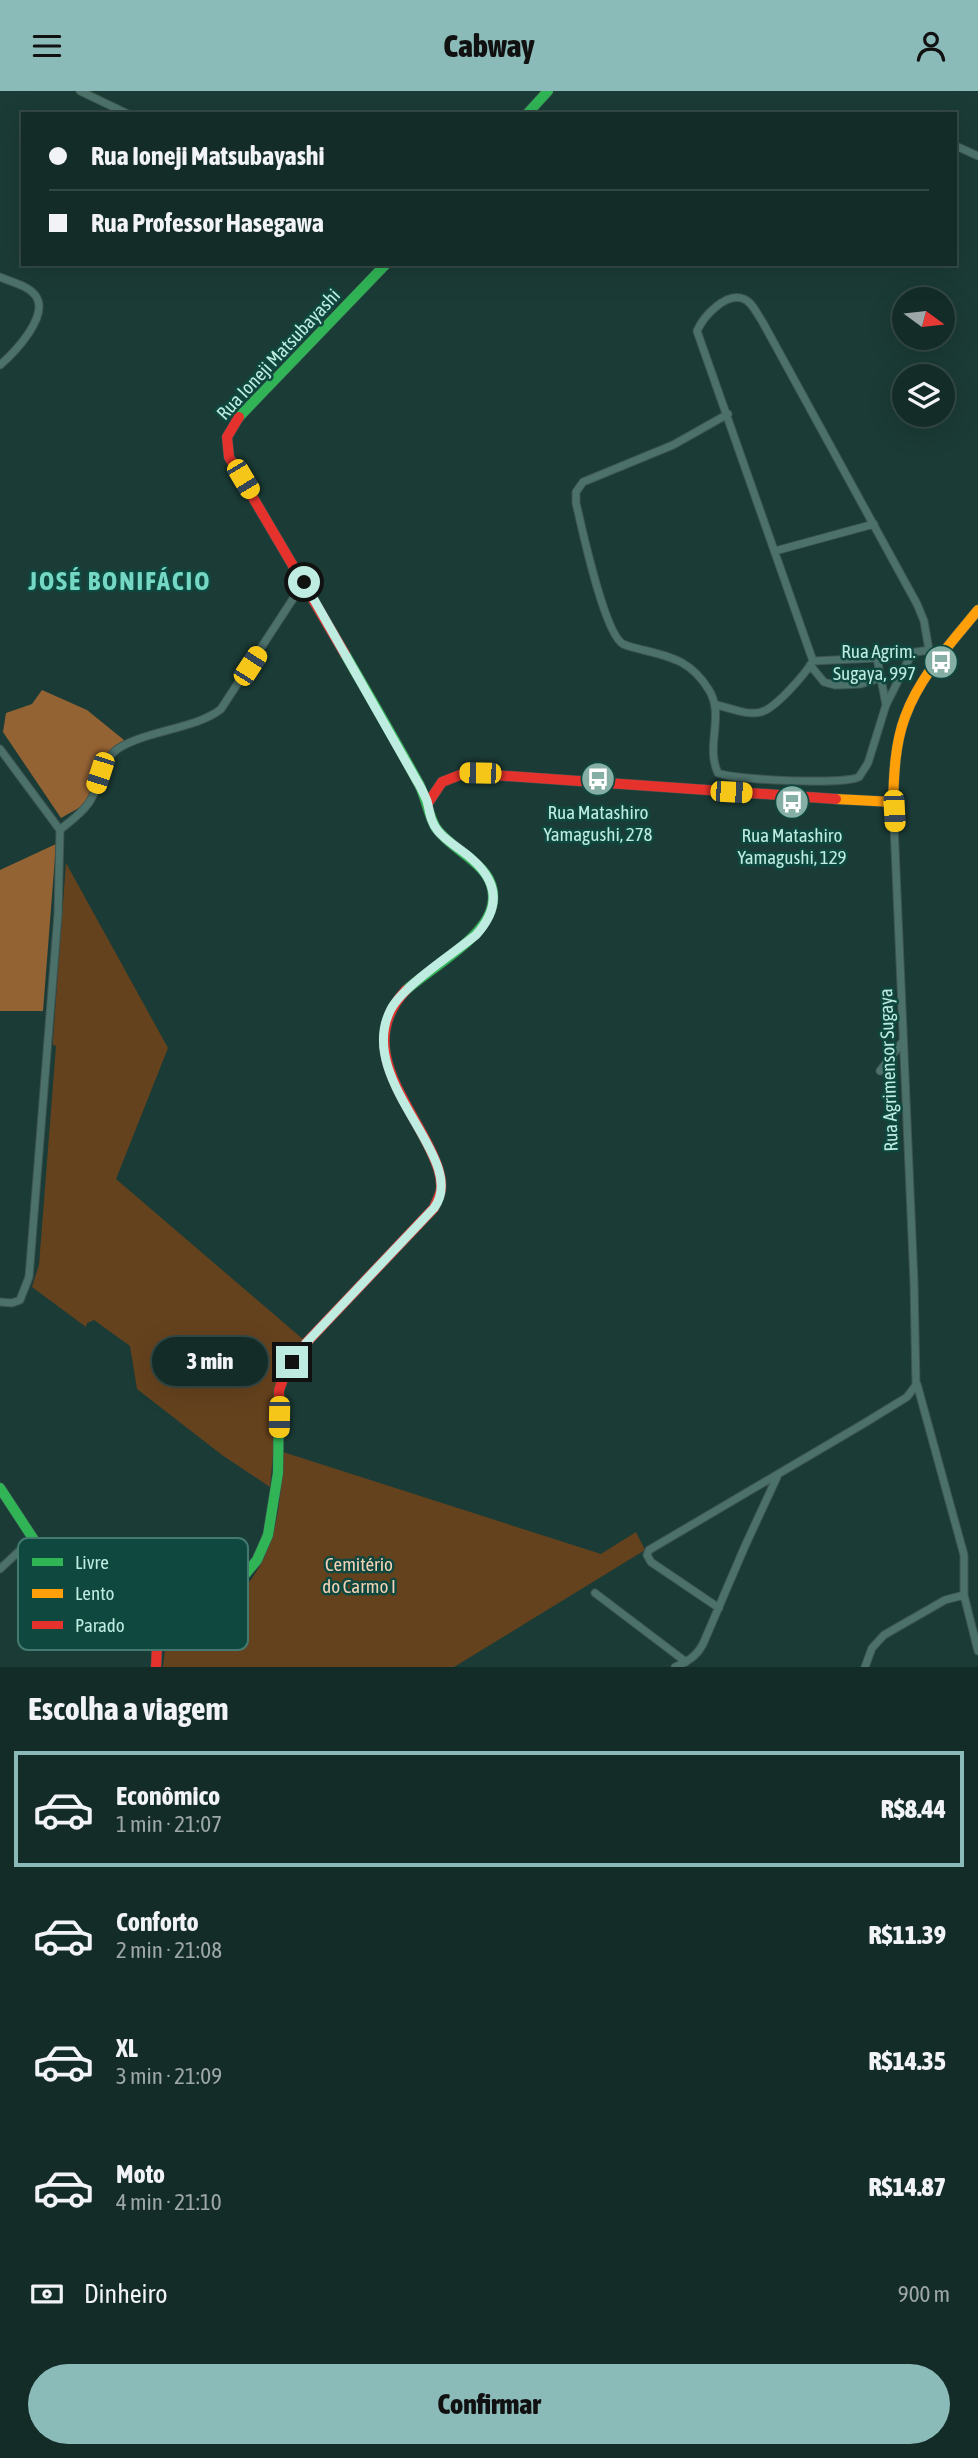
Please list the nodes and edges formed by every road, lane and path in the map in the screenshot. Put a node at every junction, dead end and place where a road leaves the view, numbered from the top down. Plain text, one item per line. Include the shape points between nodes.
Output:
1 (80, 91) edge
2 (548, 91) edge
3 (124, 112) edge
4 (529, 112) edge
5 (957, 146) edge
6 (978, 156) edge
7 (384, 266) edge
8 (0, 277) edge
9 (0, 365) edge
10 (728, 414) junction
11 (874, 524) junction
12 (775, 551) junction
13 (304, 582) junction
14 (978, 610) edge
15 (912, 653) junction
16 (934, 654) junction
17 (877, 658) junction
18 (812, 663) junction
19 (880, 678) junction
20 (717, 705) junction
21 (886, 705) junction
22 (0, 749) edge
23 (0, 763) edge
24 (9, 763) junction
25 (893, 802) junction
26 (428, 803) junction
27 (60, 830) junction
28 (904, 1041) junction
29 (880, 1071) dead end
30 (0, 1301) edge
31 (917, 1382) junction
32 (777, 1476) junction
33 (0, 1488) edge
34 (31, 1538) edge
35 (18, 1552) edge
36 (0, 1569) edge
37 (248, 1571) edge
38 (594, 1593) dead end
39 (964, 1595) junction
40 (719, 1608) junction
41 (978, 1651) edge
42 (686, 1662) junction
43 (675, 1667) edge
44 (864, 1667) edge

1 - 3 street
2 - 4 main road
5 - 6 street
7 - 13 main road, Rua Ioneji Matsubayashi via 245,410 226,438 229,457
8 - 9 street via 29,290 38,306 28,334
10 - 11 street via 697,331 714,308 743,298 762,321
10 - 12 street
10 - 20 street via 673,445 583,482 576,492 603,607 616,638 688,665
11 - 12 street
11 - 16 street via 925,621
12 - 18 street
13 - 26 main road, Rua Ioneji Matsubayashi
13 - 27 street via 221,709 120,747 107,761 89,804
14 - 16 main road, Rua Agrimensor Sugaya
15 - 16 street
15 - 17 street
15 - 21 street
16 - 25 main road, Rua Agrimensor Sugaya via 900,725
17 - 18 street
17 - 19 street
18 - 19 street via 824,682 837,685
18 - 20 street via 765,711
19 - 21 street
20 - 21 street via 714,759 718,772 728,777 845,781 863,773
22 - 24 street
23 - 24 street
24 - 27 street
25 - 26 main road via 465,773 439,783
25 - 28 street, Rua Agrimensor Sugaya
26 - 37 main road, Rua Ioneji Matsubayashi via 438,831 486,873 494,902 486,924 476,935 398,998 386,1020 387,1066 433,1154 443,1184 441,1198 306,1343 286,1371 279,1390 273,1516 257,1560
27 - 30 street via 58,914 29,1276 20,1300
28 - 29 street
28 - 31 street, Rua Agrimensor Sugaya
31 - 32 street via 907,1397
31 - 39 street, Rua Agrimensor Sugaya via 964,1555
32 - 40 street
32 - 40 street via 648,1553 651,1562
33 - 34 main road
35 - 36 street
38 - 42 street
39 - 41 street, Rua Agrimensor Sugaya
39 - 44 street via 945,1600 884,1635
40 - 42 street via 697,1655
42 - 43 street

